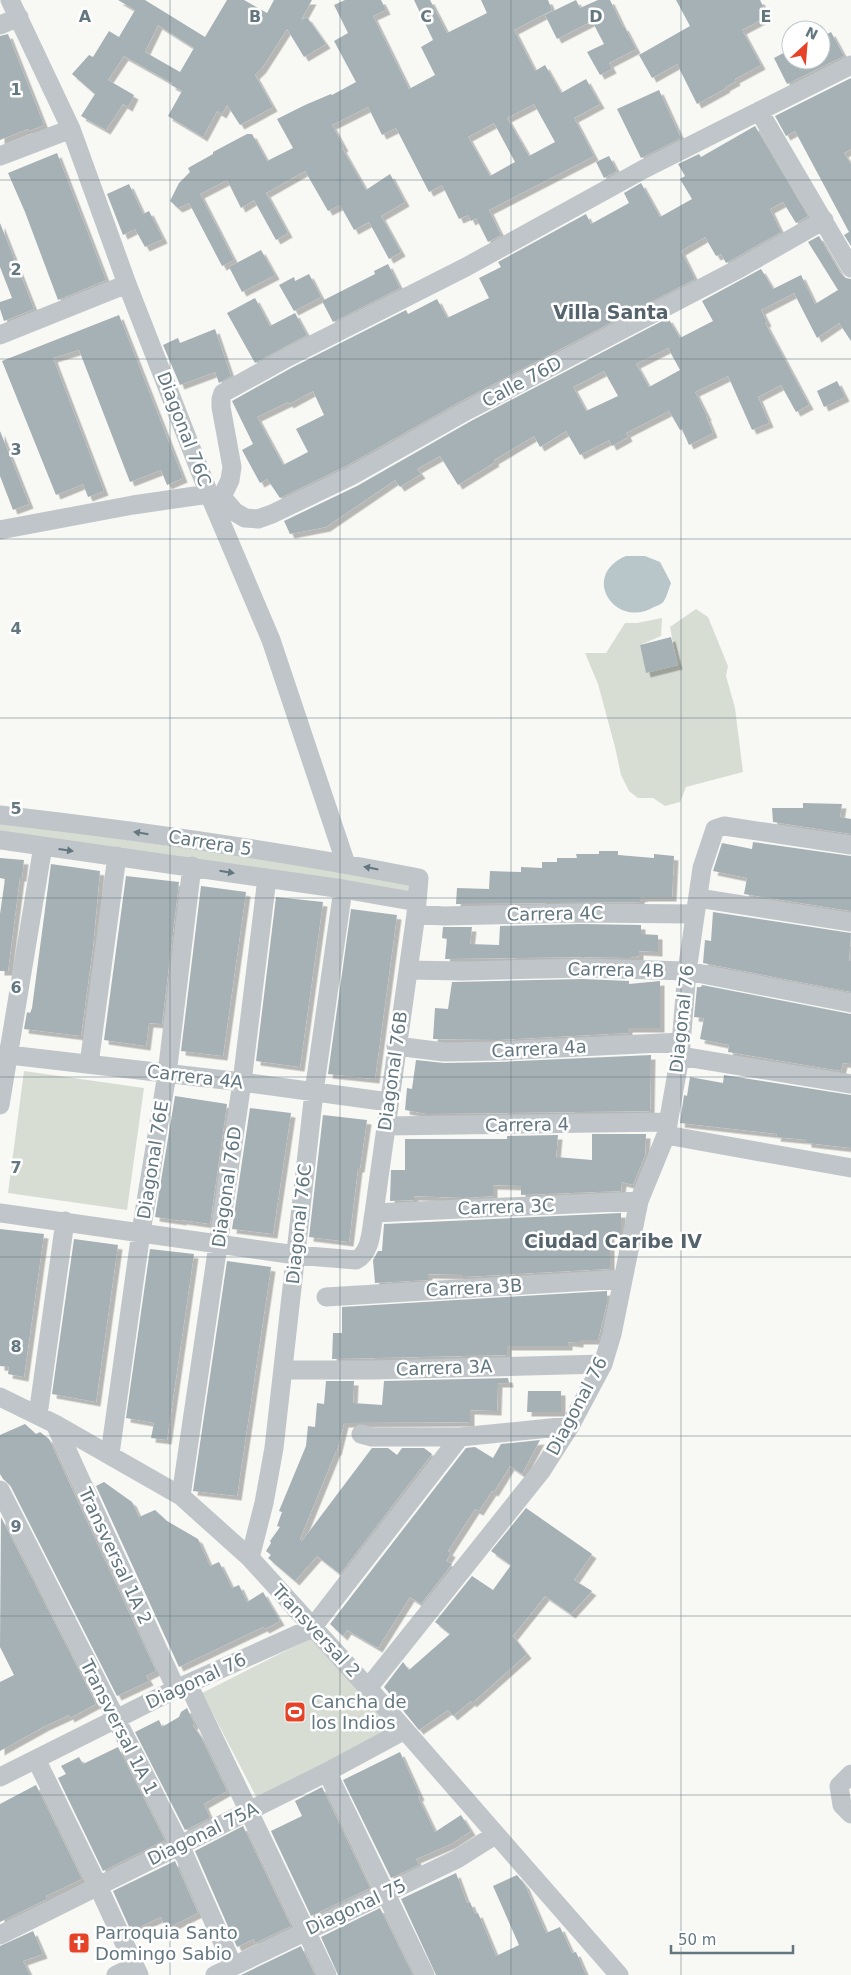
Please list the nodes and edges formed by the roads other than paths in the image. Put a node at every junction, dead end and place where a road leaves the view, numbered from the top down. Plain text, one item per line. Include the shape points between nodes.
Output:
1 (10, 0) edge
2 (19, 17) junction
3 (0, 25) edge
4 (851, 65) edge
5 (759, 111) junction
6 (71, 128) junction
7 (0, 156) edge
8 (824, 220) junction
9 (851, 268) edge
10 (128, 284) junction
11 (0, 335) edge
12 (216, 499) junction
13 (0, 530) edge
14 (0, 815) edge
15 (0, 840) edge
16 (851, 845) edge
17 (43, 846) junction
18 (117, 856) junction
19 (346, 864) junction
20 (192, 866) junction
21 (267, 878) junction
22 (419, 878) joint
23 (343, 889) junction
24 (697, 906) junction
25 (416, 908) junction
26 (851, 922) edge
27 (408, 970) junction
28 (687, 971) junction
29 (851, 1003) edge
30 (396, 1046) junction
31 (681, 1049) junction
32 (4, 1054) edge
33 (89, 1064) junction
34 (167, 1074) junction
35 (242, 1082) junction
36 (851, 1084) edge
37 (314, 1092) junction
38 (389, 1102) junction
39 (0, 1105) edge
40 (386, 1126) junction
41 (667, 1128) junction
42 (851, 1168) edge
43 (639, 1201) junction
44 (0, 1212) edge
45 (374, 1213) junction
46 (65, 1220) junction
47 (141, 1232) junction
48 (219, 1242) junction
49 (296, 1255) junction
50 (623, 1280) junction
51 (326, 1297) dead end
52 (603, 1364) junction
53 (284, 1370) junction
54 (0, 1397) edge
55 (38, 1415) junction
56 (55, 1424) junction
57 (570, 1426) junction
58 (361, 1434) dead end
59 (460, 1436) junction
60 (110, 1454) junction
61 (0, 1490) edge
62 (181, 1496) junction
63 (250, 1558) junction
64 (312, 1628) junction
65 (182, 1686) junction
66 (368, 1688) junction
67 (115, 1720) junction
68 (405, 1730) junction
69 (36, 1760) junction
70 (327, 1772) junction
71 (851, 1774) edge
72 (0, 1777) edge
73 (250, 1811) junction
74 (851, 1814) edge
75 (495, 1835) junction
76 (180, 1845) junction
77 (98, 1886) junction
78 (386, 1893) junction
79 (305, 1931) junction
80 (0, 1935) edge
81 (233, 1966) junction
82 (137, 1970) edge
83 (116, 1975) edge
84 (215, 1975) edge
85 (327, 1975) edge
86 (425, 1975) edge
87 (620, 1975) edge

1 - 2 street, Diagonal 76C
2 - 3 street
2 - 6 street, Diagonal 76C
4 - 5 street
5 - 8 street
5 - 12 street via 223,393 221,407 232,467 230,480
6 - 7 street
6 - 10 street, Diagonal 76C
8 - 9 street
8 - 12 street, Calle 76D via 351,476 272,514 258,519 245,518
10 - 11 street
10 - 12 street, Diagonal 76C
12 - 13 street via 133,506
12 - 19 street, Diagonal 76C via 271,640
19 -> 14 street, Carrera 5 via 99,826
15 - 17 street, Carrera 5
16 - 24 street, Diagonal 76 via 724,826 715,829 702,868
17 -> 18 street, Carrera 5
17 - 32 street
18 - 20 street, Carrera 5
18 - 33 street
22 -> 19 street, Carrera 5
20 -> 21 street, Carrera 5
20 - 34 street, Diagonal 76E
21 - 23 street, Carrera 5
21 - 35 street, Diagonal 76D
22 - 25 street, Diagonal 76B
23 - 25 street, Carrera 5
23 - 37 street, Diagonal 76C
24 - 25 street, Carrera 4C via 444,916
24 - 26 street, Carrera 4C
24 - 28 street, Diagonal 76
25 - 27 street, Diagonal 76B
27 - 28 street, Carrera 4B via 583,968
27 - 30 street, Diagonal 76B
28 - 29 street, Carrera 4B
28 - 31 street, Diagonal 76
30 - 31 street, Carrera 4a via 444,1052
30 - 38 street, Diagonal 76B
31 - 36 street
31 - 41 street, Diagonal 76
32 - 33 street, Carrera 4A
32 - 39 street
33 - 34 street, Carrera 4A
34 - 35 street, Carrera 4A
34 - 47 street, Diagonal 76E
35 - 37 street, Carrera 4A
35 - 48 street, Diagonal 76D
37 - 38 street, Carrera 4A
37 - 49 street, Diagonal 76C
38 - 40 street, Diagonal 76B
40 - 41 street, Carrera 4
40 - 45 street, Diagonal 76B
41 - 42 street, Carrera 4
41 - 43 street, Diagonal 76
43 - 45 street, Carrera 3C
43 - 50 street, Diagonal 76
44 - 46 street
45 - 49 street, Diagonal 76B via 368,1247 362,1257 356,1260
46 - 47 street
46 - 55 street
47 - 48 street
47 - 60 street, Diagonal 76E
48 - 49 street
48 - 62 street, Diagonal 76D
49 - 53 street, Diagonal 76C
50 - 51 street, Carrera 3B
50 - 52 street, Diagonal 76
52 - 53 street, Carrera 3A
52 - 57 street, Diagonal 76
53 - 63 street, Diagonal 76C via 274,1448
54 - 55 street, Transversal 2
55 - 56 street, Transversal 2
56 - 60 street, Transversal 2
56 - 65 street, Transversal 1A 2
57 - 59 street
57 - 66 street, Diagonal 76 via 542,1470
58 - 59 street via 372,1437
59 - 64 street
60 - 62 street, Transversal 2
61 - 67 street, Transversal 1A 1
62 - 63 street, Transversal 2
63 - 64 street, Transversal 2
64 - 65 street, Diagonal 76
64 - 66 street, Transversal 2
65 - 67 street, Diagonal 76
65 - 73 street, Transversal 1A 2
66 - 68 street, Transversal 2
67 - 69 street, Diagonal 76
67 - 76 street, Transversal 1A 1
68 - 70 street, Diagonal 75A
68 - 75 street, Transversal 2
69 - 72 street, Diagonal 76
69 - 77 street
70 - 73 street, Diagonal 75A
70 - 78 street
71 - 74 street via 838,1786 842,1805
73 - 76 street, Diagonal 75A
73 - 79 street, Transversal 1A 2
75 - 78 street, Diagonal 75 via 457,1859
75 - 87 street, Transversal 2
76 - 77 street, Diagonal 75A
76 - 81 street, Transversal 1A 1
77 - 80 street, Diagonal 75A
77 - 82 street
78 - 79 street, Diagonal 75
78 - 86 street
79 - 81 street, Diagonal 75
79 - 85 street, Transversal 1A 2
81 - 84 street, Diagonal 75
82 - 83 street

